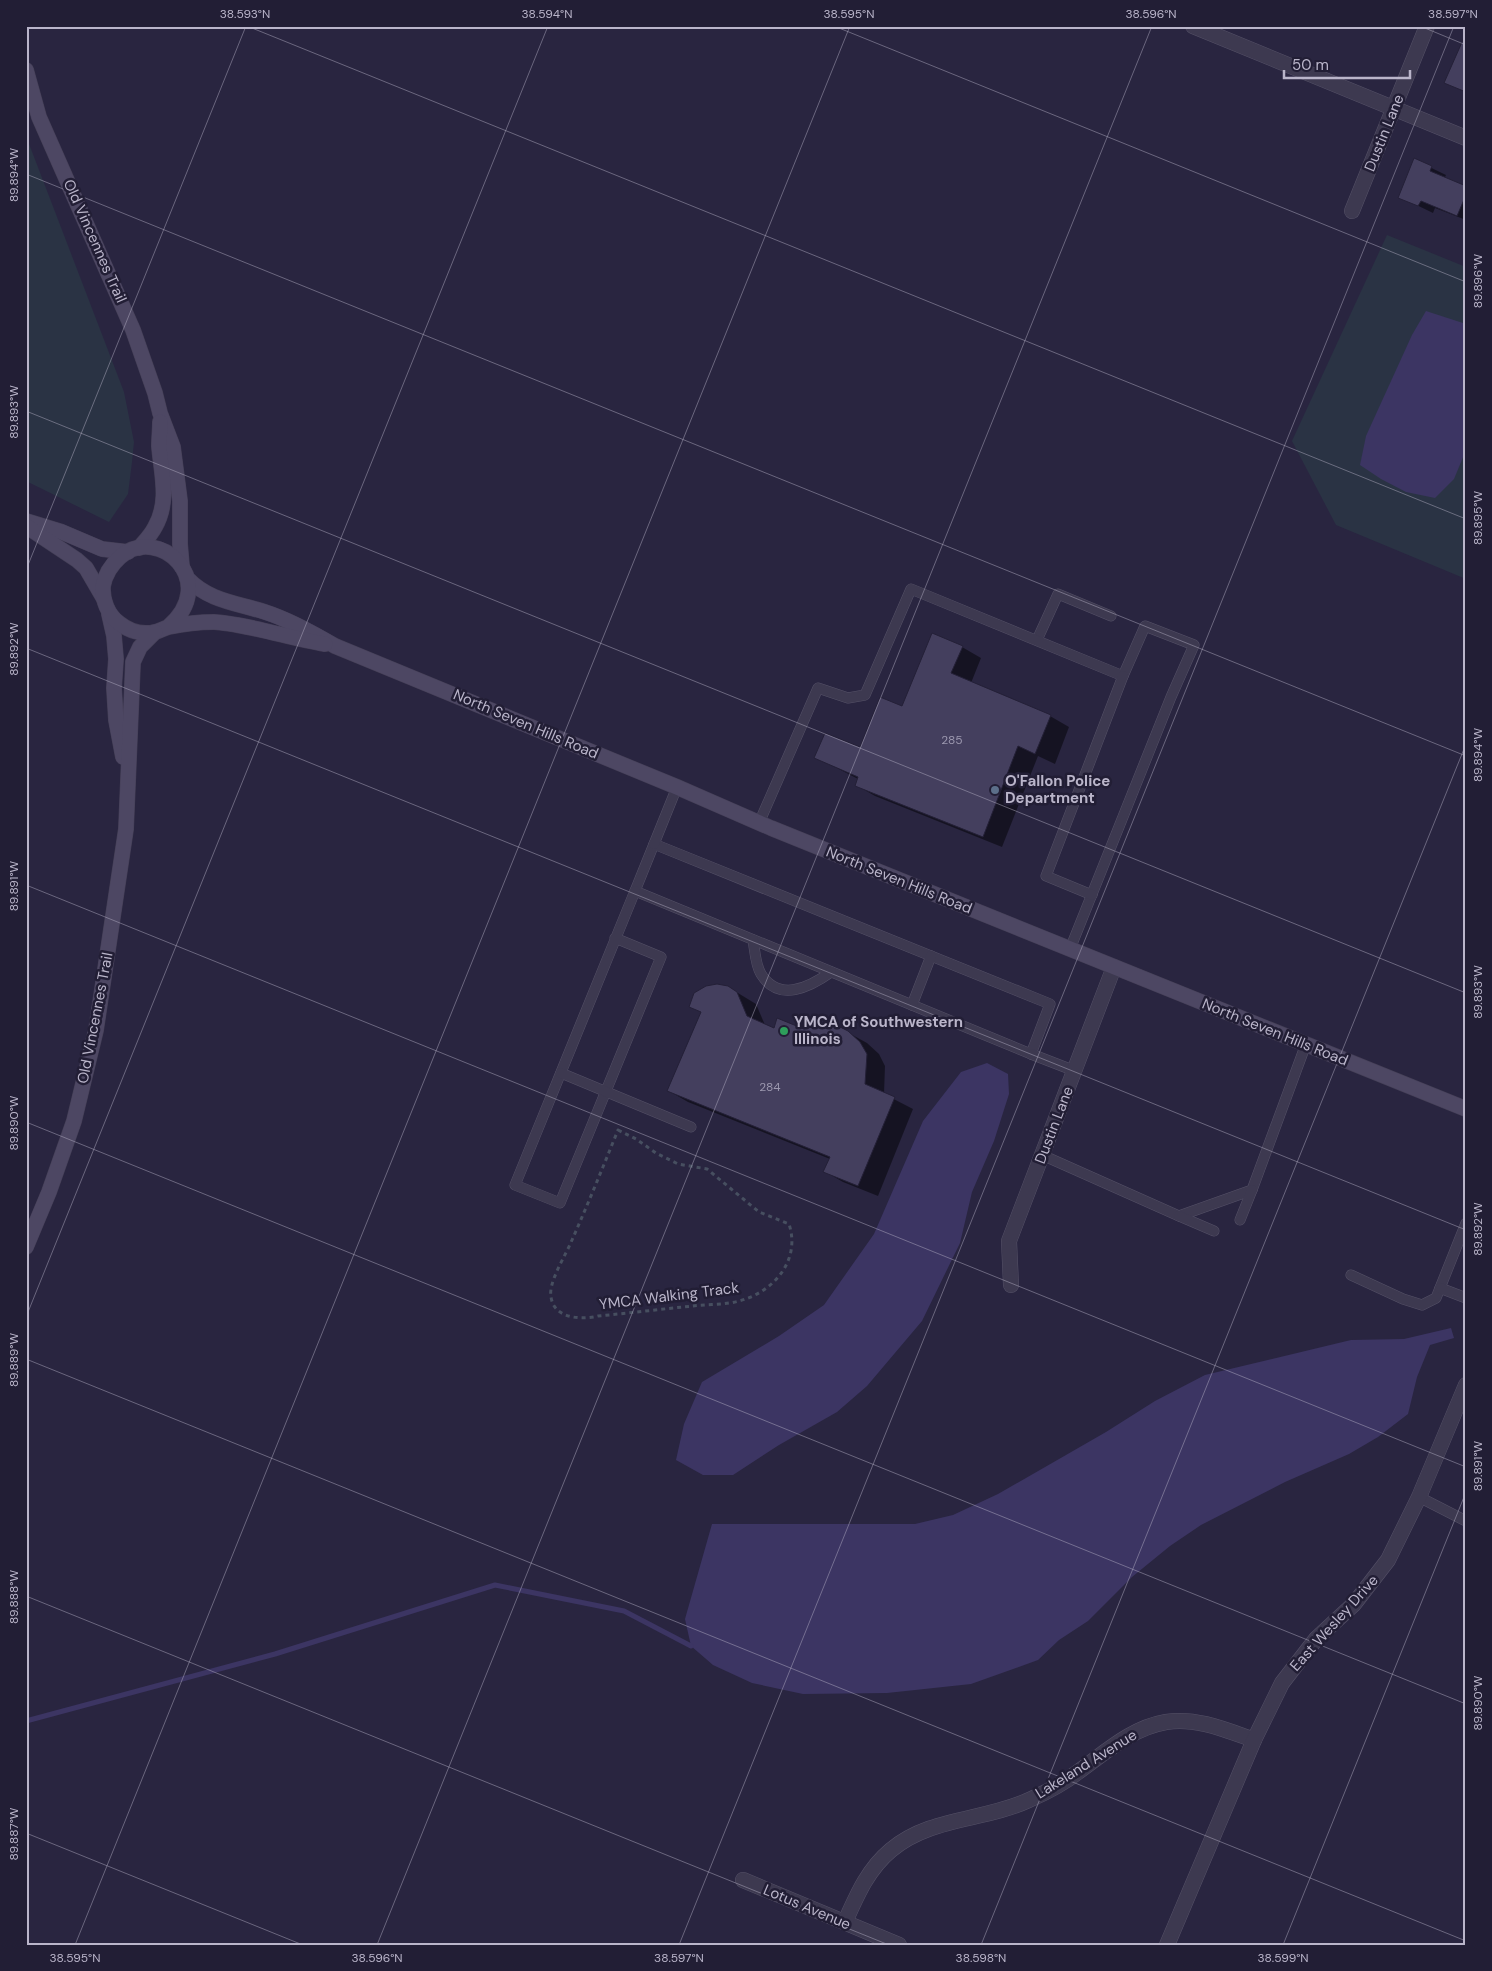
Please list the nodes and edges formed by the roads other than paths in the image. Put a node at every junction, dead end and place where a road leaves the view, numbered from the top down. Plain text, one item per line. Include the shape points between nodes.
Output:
1 (1193, 26) edge
2 (1427, 26) edge
3 (26, 70) edge
4 (1394, 109) junction
5 (1466, 138) edge
6 (1352, 211) dead end
7 (160, 413) junction
8 (26, 521) edge
9 (26, 526) edge
10 (134, 550) junction
11 (185, 573) junction
12 (107, 606) junction
13 (1110, 616) dead end
14 (162, 630) junction
15 (1037, 640) junction
16 (335, 646) junction
17 (1123, 676) junction
18 (128, 780) junction
19 (677, 787) junction
20 (760, 823) junction
21 (654, 844) junction
22 (635, 890) junction
23 (1092, 895) junction
24 (615, 938) junction
25 (753, 940) junction
26 (1070, 949) junction
27 (931, 956) junction
28 (1114, 967) junction
29 (831, 972) junction
30 (912, 1005) junction
31 (1306, 1044) junction
32 (1031, 1054) junction
33 (1075, 1071) junction
34 (561, 1073) junction
35 (606, 1091) junction
36 (1466, 1109) edge
37 (691, 1127) dead end
38 (1042, 1156) junction
39 (1252, 1190) junction
40 (1179, 1216) junction
41 (1240, 1220) dead end
42 (1466, 1223) edge
43 (1214, 1231) dead end
44 (26, 1247) edge
45 (1351, 1275) dead end
46 (1011, 1285) dead end
47 (1440, 1288) junction
48 (1466, 1298) edge
49 (1466, 1385) edge
50 (1419, 1497) junction
51 (1466, 1521) edge
52 (1254, 1740) junction
53 (743, 1880) dead end
54 (844, 1922) junction
55 (899, 1945) edge
56 (1167, 1945) edge

1 - 4 street
2 - 4 street, Dustin Lane
3 - 7 street, Old Vincennes Trail via 40,117 133,330
4 - 5 street
4 - 6 street, Dustin Lane
7 - 10 street, Old Vincennes Trail via 164,498 155,527
7 - 11 street, Old Vincennes Trail via 173,447 178,472
8 - 10 street via 102,549
9 - 12 street via 86,568
10 - 11 street via 148,547 161,550 173,556
10 - 12 street via 114,562 107,574 104,586
11 - 14 street via 189,592 186,606 179,618
11 - 16 street, North Seven Hills Road via 197,589 222,601 301,626
12 - 14 street via 117,622 128,629 141,633
12 - 18 street, Old Vincennes Trail via 116,659 116,720
13 - 15 lane via 1058,594
14 - 16 street, North Seven Hills Road via 214,622
14 - 18 street, Old Vincennes Trail via 140,646 133,662
15 - 17 lane
15 - 20 lane via 911,589 865,695 848,698 818,688
16 - 19 street, North Seven Hills Road
17 - 23 lane via 1046,876
17 - 23 lane via 1144,626 1194,644
18 - 44 street, Old Vincennes Trail via 126,829 96,1030 74,1121
19 - 20 street, North Seven Hills Road
19 - 21 lane
20 - 26 street, North Seven Hills Road
21 - 22 lane
21 - 27 lane
22 - 24 lane
22 - 25 lane
23 - 26 lane
24 - 34 lane
24 - 35 lane via 661,957
25 - 29 lane
25 - 29 lane via 761,974 775,988 796,990 814,984
26 - 28 street, North Seven Hills Road
27 - 30 lane
27 - 32 lane via 1050,1004
28 - 31 street, North Seven Hills Road
28 - 33 street, Dustin Lane
29 - 30 lane
30 - 32 lane
31 - 36 street, North Seven Hills Road
31 - 39 lane
32 - 33 lane
33 - 38 street, Dustin Lane
34 - 35 lane
34 - 35 lane via 515,1184 560,1203
35 - 37 lane
38 - 40 lane
38 - 46 street, Dustin Lane via 1010,1241
39 - 40 lane
39 - 41 lane
40 - 43 lane
42 - 47 lane
45 - 47 lane via 1403,1299 1422,1304 1436,1298
47 - 48 lane
49 - 50 street, East Wesley Drive
50 - 51 lane
50 - 52 street, East Wesley Drive via 1388,1560 1354,1604 1316,1639 1298,1661 1282,1683
52 - 54 street, Lakeland Avenue via 1218,1726 1192,1722 1148,1726 1123,1739 1076,1774 1028,1800 925,1829 906,1839 874,1866
52 - 56 street, East Wesley Drive
53 - 54 street, Lotus Avenue
54 - 55 street, Lotus Avenue

